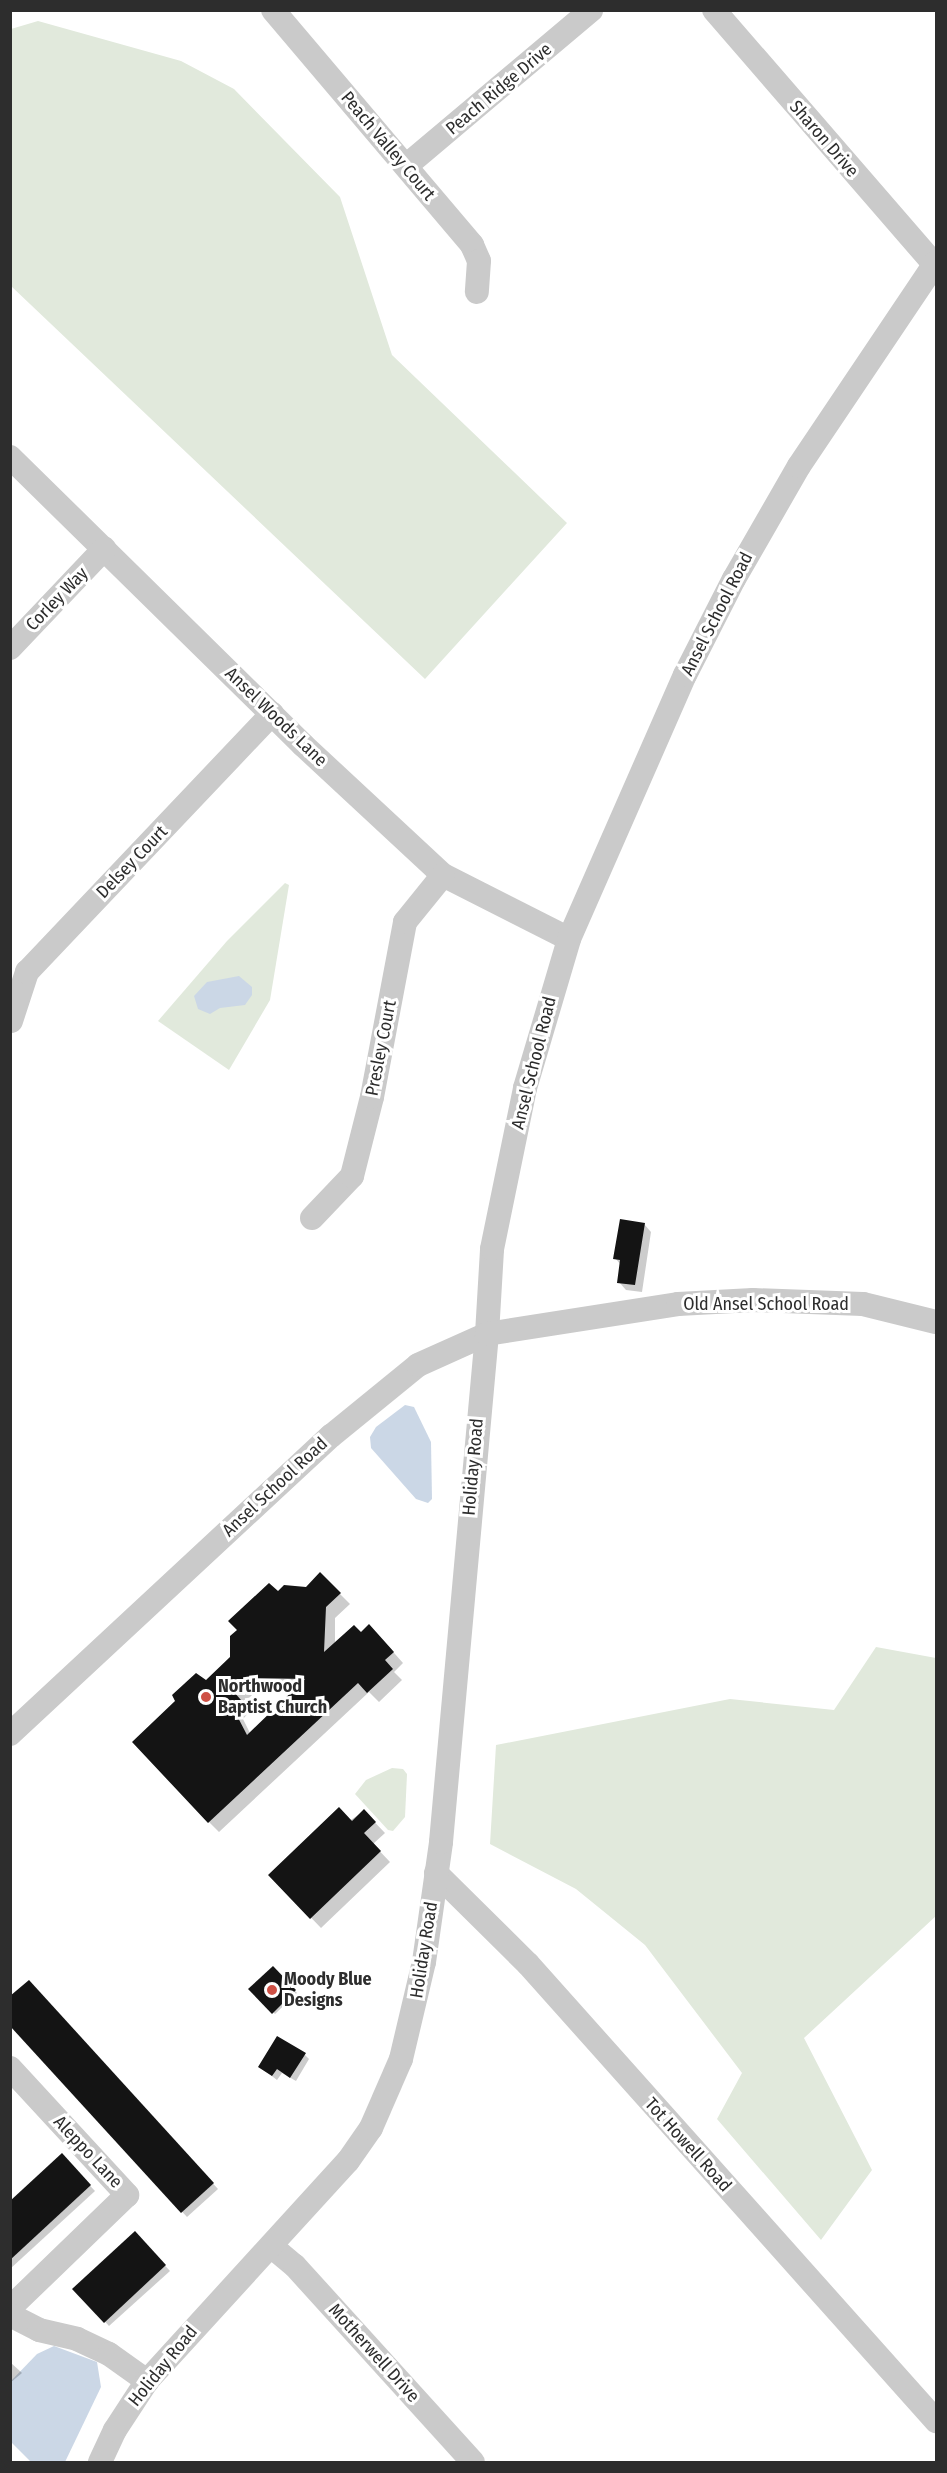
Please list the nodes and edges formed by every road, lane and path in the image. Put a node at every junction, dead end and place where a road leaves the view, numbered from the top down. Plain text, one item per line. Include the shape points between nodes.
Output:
1 (273, 10) edge
2 (591, 10) edge
3 (714, 10) edge
4 (406, 166) junction
5 (936, 264) edge
6 (477, 292) dead end
7 (10, 458) edge
8 (104, 549) junction
9 (10, 648) edge
10 (272, 714) junction
11 (443, 875) junction
12 (568, 939) junction
13 (11, 1021) edge
14 (312, 1218) dead end
15 (936, 1322) edge
16 (487, 1334) junction
17 (10, 1734) edge
18 (436, 1873) junction
19 (10, 2068) edge
20 (272, 2246) junction
21 (10, 2308) edge
22 (10, 2315) edge
23 (147, 2381) junction
24 (936, 2421) edge
25 (100, 2463) edge
26 (473, 2463) edge

1 - 4 street, Peach Valley Court
2 - 4 street, Peach Ridge Drive
3 - 5 street, Sharon Drive
4 - 6 street, Peach Valley Court via 477,254
5 - 12 street, Ansel School Road via 799,466 734,579 685,675
7 - 8 street, Ansel Woods Lane
8 - 9 street, Corley Way
8 - 10 street, Ansel Woods Lane
10 - 11 street, Ansel Woods Lane
10 - 13 street, Delsey Court via 27,972
11 - 12 street, Ansel Woods Lane
11 - 14 street, Presley Court via 405,922 372,1097 352,1176
12 - 16 street, Ansel School Road via 523,1100 492,1249
15 - 16 street, Old Ansel School Road via 863,1304 753,1300 678,1304
16 - 17 street, Ansel School Road via 418,1365 331,1436
16 - 18 street, Holiday Road
18 - 20 street, Holiday Road via 416,2006 386,2099 348,2161
18 - 24 street, Tot Howell Road via 528,1964
19 - 21 street, Aleppo Lane via 128,2195
20 - 23 street, Holiday Road
20 - 26 street, Motherwell Drive via 295,2266
22 - 23 street via 39,2330 76,2339 109,2354
23 - 25 street, Holiday Road via 115,2430

